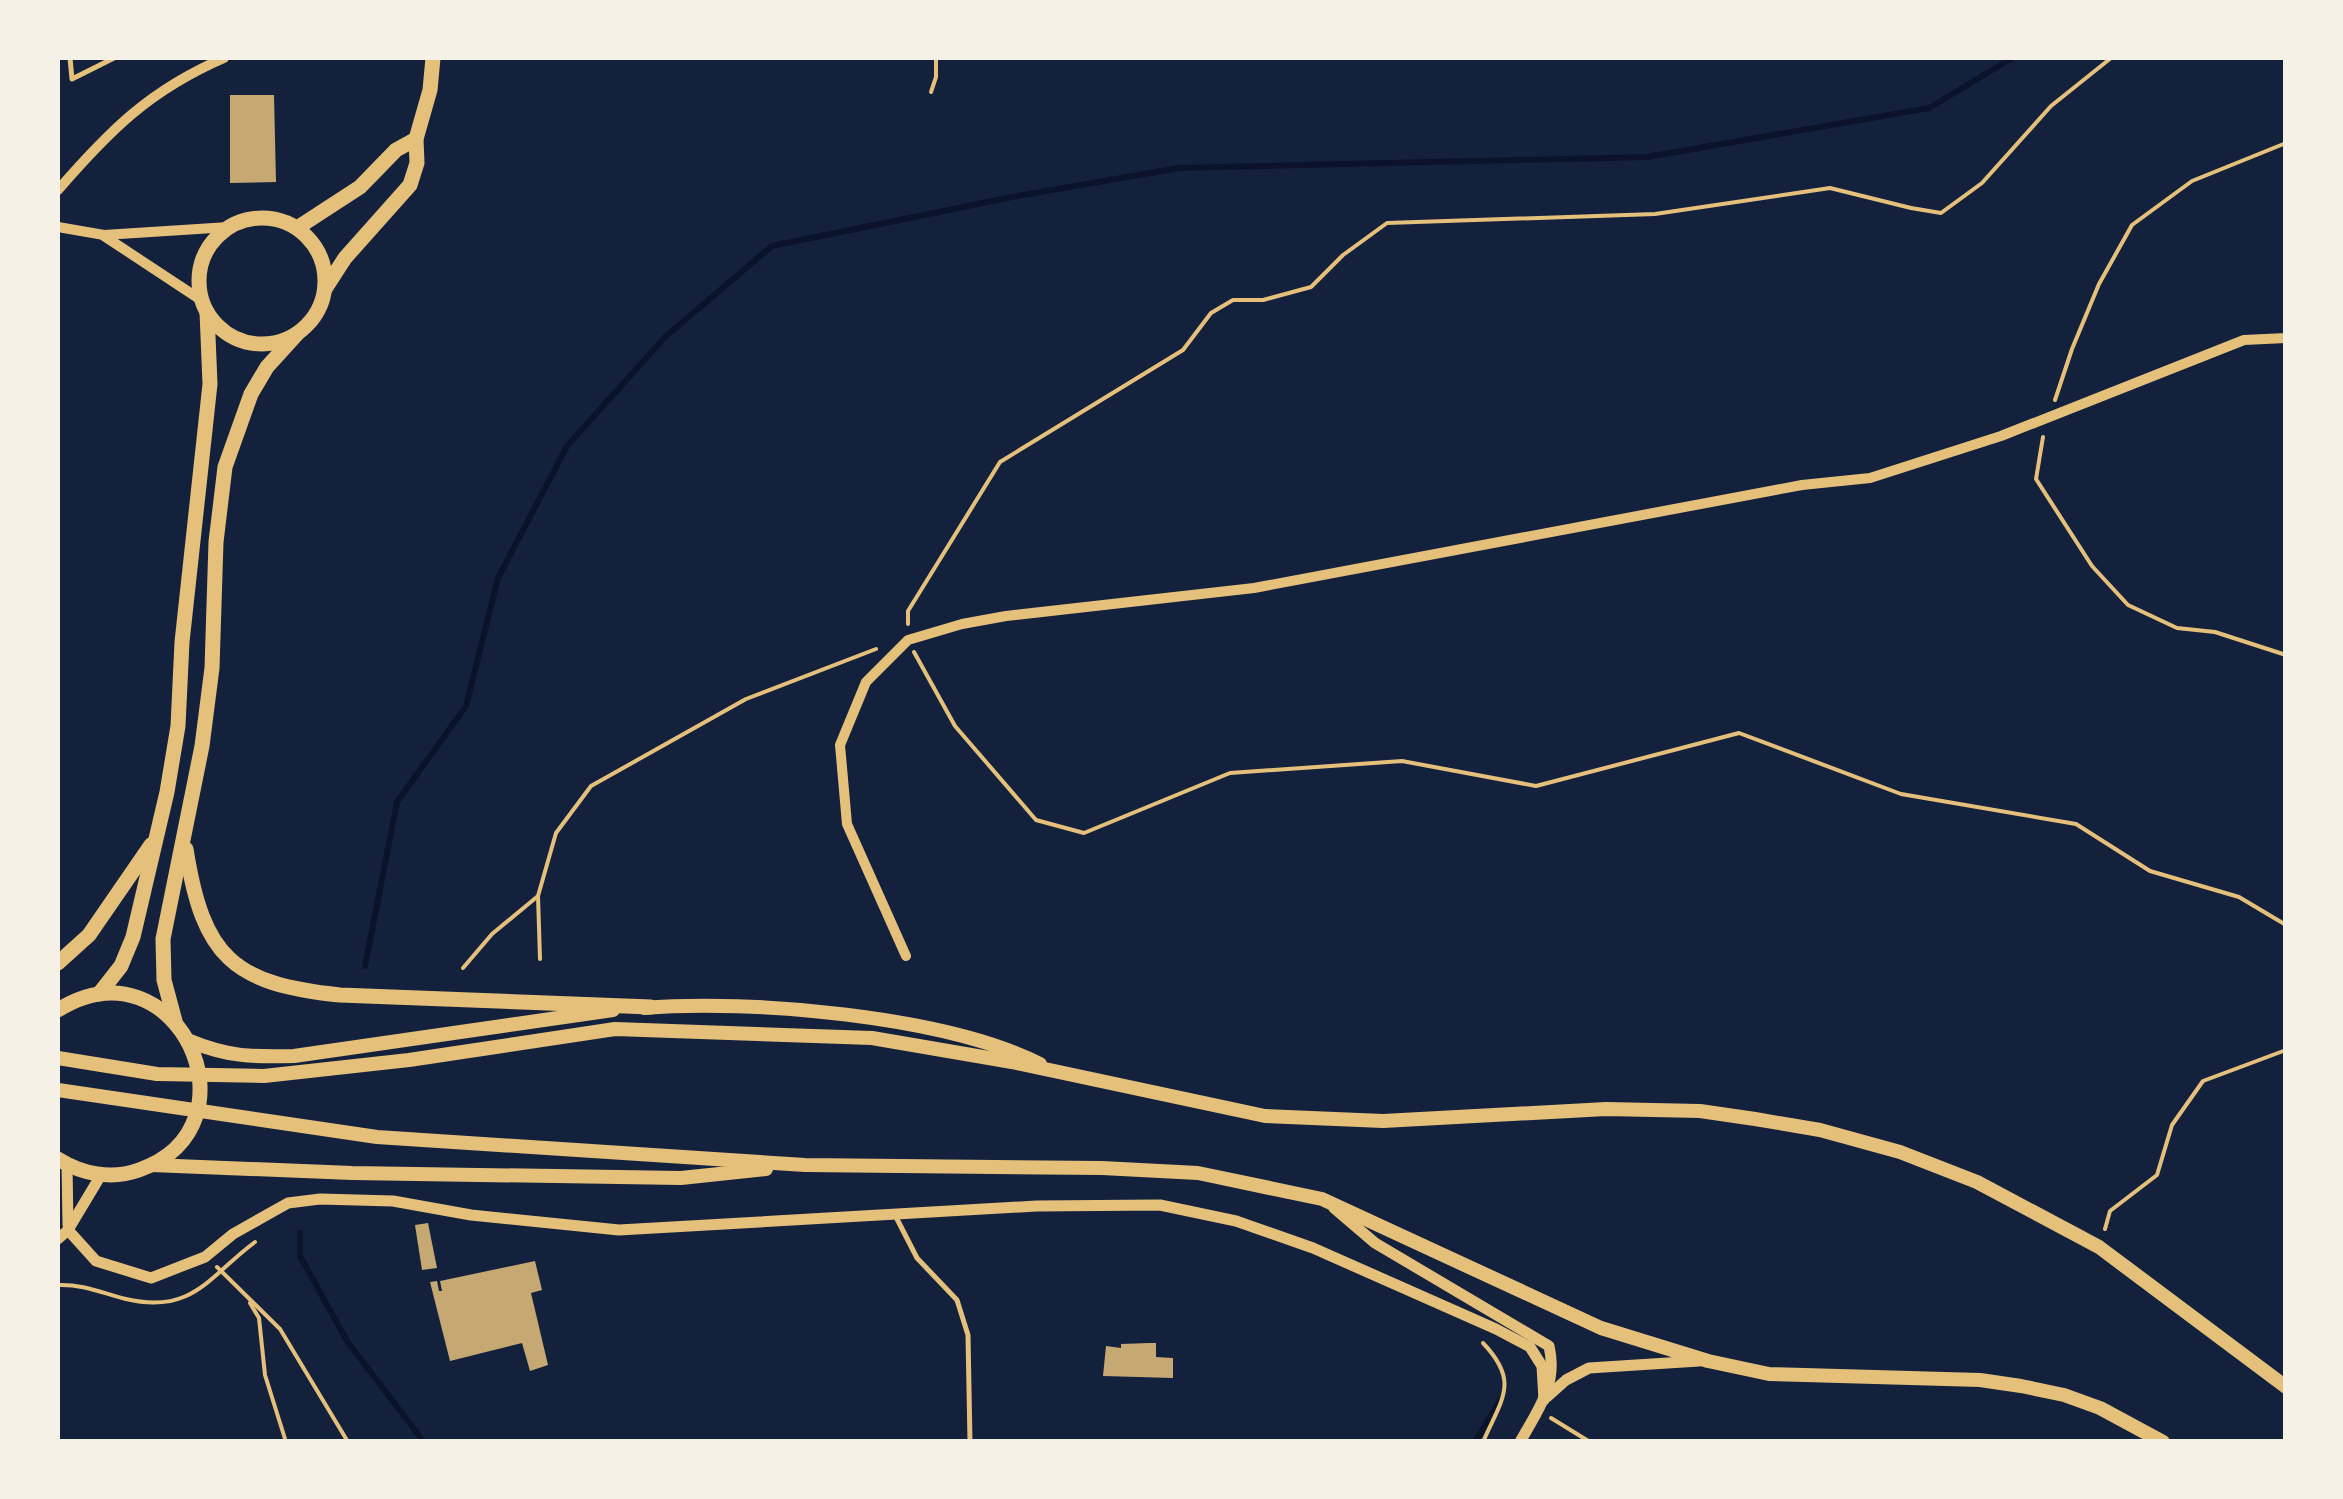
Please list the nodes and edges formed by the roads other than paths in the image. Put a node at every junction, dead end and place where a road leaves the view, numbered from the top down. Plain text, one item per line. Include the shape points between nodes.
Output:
1 (70, 58) edge
2 (114, 58) edge
3 (224, 58) edge
4 (433, 58) edge
5 (198, 63) edge
6 (416, 139) junction
7 (58, 190) edge
8 (58, 227) edge
9 (229, 227) junction
10 (298, 228) junction
11 (104, 236) junction
12 (325, 289) junction
13 (204, 306) junction
14 (297, 334) junction
15 (2286, 338) edge
16 (156, 838) junction
17 (184, 840) junction
18 (906, 956) dead end
19 (58, 962) edge
20 (99, 994) junction
21 (651, 1007) junction
22 (58, 1010) edge
23 (174, 1021) junction
24 (190, 1041) junction
25 (58, 1058) edge
26 (1060, 1074) junction
27 (58, 1090) edge
28 (62, 1162) edge
29 (152, 1165) junction
30 (805, 1165) junction
31 (101, 1175) junction
32 (1322, 1198) junction
33 (895, 1214) junction
34 (63, 1234) edge
35 (1708, 1361) junction
36 (2286, 1387) edge
37 (1541, 1405) junction
38 (970, 1442) edge
39 (1520, 1442) edge
40 (2163, 1442) edge

1 - 2 lane via 72,79
3 - 5 street
4 - 6 main road
5 - 7 street via 124,119
6 - 10 main road
6 - 12 main road via 410,186 344,258
8 - 11 street
9 - 10 main road via 263,217
9 - 11 street
9 - 13 main road via 201,264
10 - 12 main road via 320,254
11 - 13 street
12 - 14 main road via 319,310
13 - 14 main road via 222,330 253,344
13 - 16 main road via 210,384 178,726
14 - 17 main road via 266,367 224,467 212,668
15 - 18 street via 2244,340 2001,436 1870,478 1802,485 1254,588 1006,616 908,640 866,682 840,746 847,824
16 - 19 main road via 89,935
16 - 20 main road via 133,937
17 - 21 main road via 214,942 236,967 267,982 340,995
17 - 23 main road via 163,939
20 - 22 main road
20 - 23 main road via 140,998
21 - 24 main road via 294,1056 245,1058
21 - 26 main road via 840,1014 1019,1053
23 - 24 main road
24 - 29 main road via 200,1075 197,1110 180,1142
25 - 26 main road via 157,1074 264,1076 615,1030 872,1038
26 - 36 main road via 1241,1113 1319,1121 1606,1109 1700,1111 1820,1130 1977,1182 2098,1248
27 - 30 main road via 377,1137
28 - 31 main road
28 - 34 street
29 - 30 main road via 681,1178
29 - 31 main road
30 - 32 main road via 1179,1172
31 - 34 street
32 - 35 main road via 1601,1328
32 - 37 street via 1374,1243 1549,1346 1554,1368
33 - 34 street via 604,1230 393,1201 320,1200 288,1203 205,1257 151,1278 96,1262
33 - 37 street via 1126,1204 1236,1220 1530,1347 1542,1366
33 - 38 lane via 917,1258 957,1300 968,1335
35 - 37 street via 1589,1368
35 - 40 main road via 1769,1374 2021,1386 2100,1408
37 - 39 street

